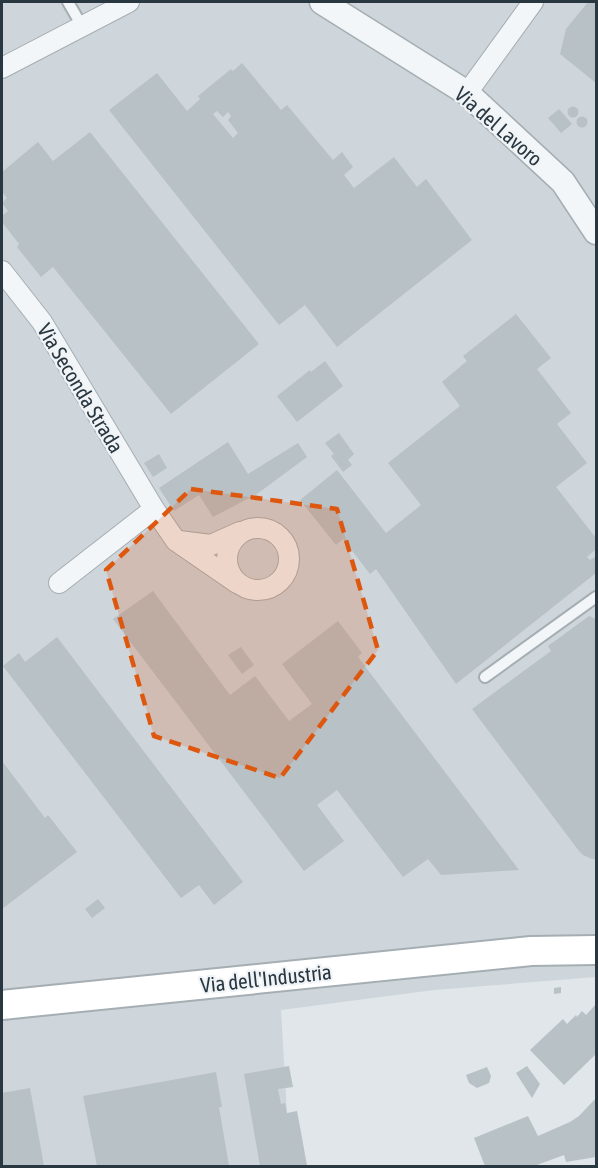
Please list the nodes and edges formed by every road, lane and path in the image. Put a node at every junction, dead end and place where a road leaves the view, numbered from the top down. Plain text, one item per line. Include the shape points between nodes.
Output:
1 (68, 2) edge
2 (129, 2) edge
3 (322, 2) edge
4 (533, 2) edge
5 (82, 26) junction
6 (2, 68) edge
7 (467, 93) junction
8 (597, 232) edge
9 (2, 271) edge
10 (154, 509) junction
11 (244, 531) junction
12 (176, 541) junction
13 (59, 583) dead end
14 (237, 583) junction
15 (597, 597) edge
16 (485, 677) dead end
17 (597, 936) edge
18 (597, 950) edge
19 (531, 951) junction
20 (2, 1005) edge

1 - 5 lane
2 - 5 street
3 - 7 street, Via del Lavoro
4 - 7 street
5 - 6 street
7 - 8 street, Via del Lavoro via 562,182
9 - 10 street, Via Seconda Strada via 42,322
10 - 12 street, Via Seconda Strada
10 - 13 street
11 - 12 street, Via Seconda Strada via 211,544
11 - 14 street via 230,544 227,554 227,564
11 - 14 street, Via Seconda Strada via 264,528 281,538 289,556 288,566 284,576 268,589 257,590
12 - 14 street, Via Seconda Strada
15 - 16 lane
17 - 19 main road, Via dell'Industria
18 - 19 main road, Via dell'Industria
19 - 20 main road, Via dell'Industria

